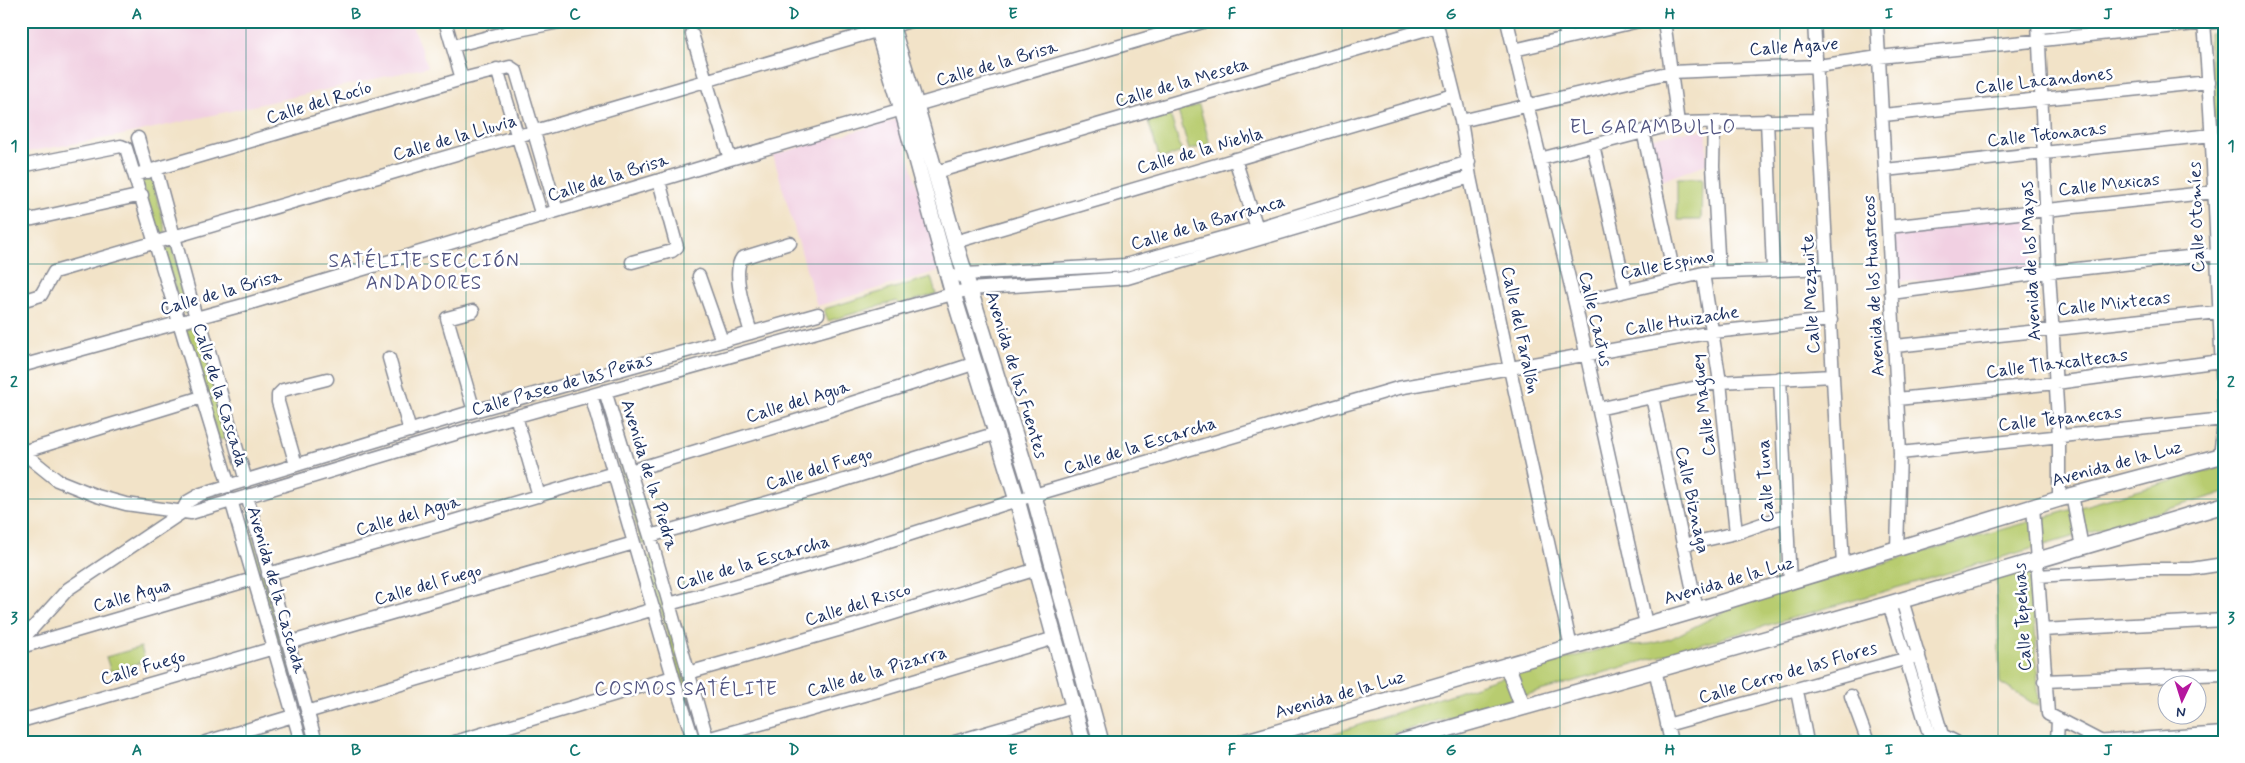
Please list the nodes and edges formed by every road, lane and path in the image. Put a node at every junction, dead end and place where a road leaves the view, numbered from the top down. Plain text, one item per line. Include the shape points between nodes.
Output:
1 (445, 21) edge
2 (565, 21) edge
3 (910, 21) edge
4 (1206, 21) edge
5 (1507, 21) edge
6 (1563, 21) edge
7 (1639, 21) edge
8 (1664, 21) edge
9 (1814, 21) edge
10 (1877, 21) edge
11 (2101, 21) edge
12 (2224, 21) edge
13 (1616, 23) edge
14 (2204, 23) junction
15 (1436, 24) edge
16 (883, 25) edge
17 (507, 26) edge
18 (2038, 30) edge
19 (692, 34) dead end
20 (1567, 37) junction
21 (453, 46) junction
22 (1514, 50) junction
23 (1879, 57) junction
24 (1818, 66) junction
25 (497, 69) junction
26 (1671, 72) junction
27 (462, 79) junction
28 (2209, 82) junction
29 (706, 83) junction
30 (1454, 95) junction
31 (2042, 99) junction
32 (909, 107) junction
33 (1526, 107) junction
34 (1883, 115) junction
35 (1767, 120) junction
36 (1819, 120) junction
37 (1461, 121) junction
38 (1678, 123) junction
39 (1714, 123) junction
40 (1643, 131) junction
41 (534, 133) junction
42 (2212, 135) junction
43 (517, 137) junction
44 (138, 138) dead end
45 (1593, 145) junction
46 (2044, 152) junction
47 (730, 159) junction
48 (1235, 159) junction
49 (1540, 159) junction
50 (1469, 162) junction
51 (21, 166) edge
52 (1885, 170) junction
53 (152, 171) junction
54 (936, 172) junction
55 (135, 175) junction
56 (1470, 177) junction
57 (659, 181) junction
58 (2214, 192) junction
59 (142, 196) junction
60 (2046, 210) junction
61 (557, 211) junction
62 (542, 216) junction
63 (21, 220) edge
64 (1888, 227) junction
65 (1257, 228) junction
66 (176, 238) junction
67 (955, 242) junction
68 (156, 243) junction
69 (790, 243) dead end
70 (2216, 254) junction
71 (632, 262) dead end
72 (1827, 268) junction
73 (1772, 270) junction
74 (1719, 272) junction
75 (2049, 272) junction
76 (1703, 273) junction
77 (965, 274) junction
78 (699, 276) dead end
79 (949, 278) junction
80 (1676, 280) junction
81 (970, 289) junction
82 (1626, 291) junction
83 (1891, 293) junction
84 (954, 294) junction
85 (21, 301) edge
86 (1574, 303) junction
87 (473, 311) dead end
88 (2218, 312) junction
89 (818, 314) dead end
90 (196, 318) junction
91 (1831, 320) junction
92 (180, 322) junction
93 (2052, 328) junction
94 (203, 331) dead end
95 (1712, 332) junction
96 (751, 333) junction
97 (722, 341) junction
98 (1895, 346) junction
99 (1586, 355) junction
100 (389, 358) dead end
101 (2221, 361) junction
102 (976, 363) junction
103 (21, 366) edge
104 (1510, 369) junction
105 (1833, 376) junction
106 (1780, 378) junction
107 (327, 379) dead end
108 (1720, 382) junction
109 (2056, 383) junction
110 (605, 391) junction
111 (591, 395) junction
112 (202, 397) junction
113 (1652, 397) junction
114 (1897, 399) junction
115 (1598, 409) junction
116 (2224, 410) edge
117 (474, 411) junction
118 (516, 416) junction
119 (2224, 419) edge
120 (2224, 423) edge
121 (410, 431) junction
122 (997, 432) junction
123 (2059, 437) junction
124 (22, 451) edge
125 (1900, 452) junction
126 (2222, 456) edge
127 (296, 466) junction
128 (630, 471) junction
129 (614, 473) junction
130 (246, 481) junction
131 (229, 486) junction
132 (247, 496) junction
133 (539, 496) junction
134 (1034, 496) junction
135 (2065, 497) junction
136 (231, 500) junction
137 (1017, 500) junction
138 (2224, 505) edge
139 (2034, 506) junction
140 (181, 513) junction
141 (1785, 516) junction
142 (1736, 533) junction
143 (650, 536) junction
144 (1683, 545) junction
145 (2082, 547) junction
146 (636, 548) junction
147 (654, 549) junction
148 (1898, 549) junction
149 (2038, 560) junction
150 (2224, 564) edge
151 (1843, 566) junction
152 (1037, 569) junction
153 (268, 574) junction
154 (2038, 576) junction
155 (253, 579) junction
156 (1790, 582) junction
157 (1896, 602) junction
158 (669, 604) junction
159 (654, 609) junction
160 (1697, 610) junction
161 (2224, 620) edge
162 (1646, 624) junction
163 (2042, 630) junction
164 (1056, 638) junction
165 (21, 641) edge
166 (288, 643) junction
167 (21, 647) edge
168 (1571, 647) junction
169 (274, 648) junction
170 (1912, 656) junction
171 (1508, 665) junction
172 (1655, 669) junction
173 (688, 673) junction
174 (2224, 674) edge
175 (673, 677) junction
176 (2044, 681) junction
177 (299, 685) junction
178 (287, 689) junction
179 (1798, 696) dead end
180 (1851, 696) dead end
181 (699, 707) junction
182 (1074, 707) junction
183 (1523, 707) junction
184 (308, 712) junction
185 (685, 712) junction
186 (293, 716) junction
187 (2058, 719) junction
188 (21, 721) edge
189 (1667, 725) junction
190 (2224, 733) edge
191 (1083, 737) edge
192 (1932, 738) edge
193 (703, 741) edge
194 (2100, 741) edge
195 (206, 742) edge
196 (301, 742) edge
197 (316, 742) edge
198 (456, 742) edge
199 (955, 742) edge
200 (1101, 742) edge
201 (1244, 742) edge
202 (1401, 742) edge
203 (1671, 742) edge
204 (1807, 742) edge
205 (1868, 742) edge
206 (1956, 742) edge
207 (2057, 742) edge
208 (2092, 742) edge

1 - 21 street
2 - 17 street
3 - 16 street, Calle de la Lluvia
4 - 32 street, Calle de la Brisa
5 - 22 street, Calle Cactus
6 - 20 street
7 - 13 street
8 - 26 street
9 - 24 street, Calle Mezquite
10 - 23 street, Avenida de los Huastecos
11 - 18 street, Calle Agave
12 - 14 street, Calle Agave
13 - 20 street
14 - 18 street, Calle Agave
14 - 28 street, Calle Otomíes
15 - 30 street, Calle del Farallón
15 - 54 street, Calle de la Meseta
16 - 29 street, Calle de la Lluvia
16 - 32 main road, Avenida de las Fuentes
17 - 21 street
18 - 23 street, Calle Agave
18 - 31 street, Avenida de los Mayas
19 - 29 street
20 - 22 street
21 - 27 street
22 - 33 street, Calle Cactus
23 - 24 street, Calle Agave
23 - 34 street, Avenida de los Huastecos
24 - 26 street, Calle Agave
24 - 36 street, Calle Mezquite
25 - 27 street, Calle del Rocío
25 - 41 street, Calle del Rocío via 513,68
25 - 43 street
26 - 33 street, Calle Agave
26 - 38 street
27 - 53 street, Calle del Rocío
28 - 31 street, Calle Lacandones
28 - 42 street, Calle Otomíes
29 - 41 street, Calle de la Lluvia
29 - 47 street
30 - 37 street, Calle del Farallón
30 - 48 street, Calle de la Niebla
31 - 34 street, Calle Lacandones
31 - 46 street, Avenida de los Mayas
32 - 47 street, Calle de la Brisa
32 - 54 main road, Avenida de las Fuentes
32 - 79 main road, Avenida de las Fuentes
33 - 37 street, Calle Agave
33 - 49 street, Calle Cactus
34 - 52 street, Avenida de los Huastecos
35 - 36 street
35 - 39 street
35 - 73 street
36 - 72 street, Calle Mezquite
37 - 50 street, Calle del Farallón
38 - 39 street
38 - 40 street
39 - 74 street
40 - 45 street
40 - 80 street
41 - 43 street, Calle de la Lluvia
41 - 61 street
42 - 46 street, Calle Totonacas
42 - 58 street, Calle Otomíes
43 - 62 street
43 - 66 street, Calle de la Lluvia
44 - 53 street
45 - 49 street
45 - 82 street
46 - 52 street, Calle Totonacas
46 - 60 street, Avenida de los Mayas
47 - 57 street, Calle de la Brisa
48 - 65 street
48 - 67 street, Calle de la Niebla
49 - 86 street, Calle Cactus
50 - 56 street, Calle del Farallón
50 - 65 street, Calle de la Barranca
51 - 55 street, Calle de la Cascada via 121,146 126,148
52 - 64 street, Avenida de los Huastecos
53 - 55 street, Calle del Rocío
53 - 66 street
54 - 67 main road, Avenida de las Fuentes
55 - 59 street, Calle de la Cascada
56 - 81 street, Calle de la Barranca via 1127,278
56 - 104 street, Calle del Farallón
57 - 61 street, Calle de la Brisa
57 - 71 street via 677,247
58 - 60 street, Calle Mexicas
58 - 70 street, Calle Otomíes
59 - 63 street
59 - 68 street, Calle de la Cascada
60 - 64 street, Calle Mexicas
60 - 75 street, Avenida de los Mayas
61 - 62 street, Calle de la Brisa
62 - 90 street, Calle de la Brisa
64 - 83 street, Avenida de los Huastecos
65 - 77 street, Calle de la Barranca via 1125,265
66 - 68 street, Calle de la Lluvia
66 - 90 street
67 - 77 main road, Avenida de las Fuentes
68 - 85 street, Calle de la Lluvia via 54,272 41,295
68 - 92 street, Calle de la Cascada
69 - 96 street via 742,258 737,264
70 - 75 street
70 - 88 street, Calle Otomíes
72 - 73 street, Calle Espino
72 - 91 street, Calle Mezquite
73 - 74 street, Calle Espino
74 - 76 street, Calle Espino
75 - 83 street
75 - 93 street, Avenida de los Mayas
76 - 80 street, Calle Espino
76 - 95 street, Calle Maguey
77 - 79 street, Calle de la Barranca
77 - 81 main road, Avenida de las Fuentes
78 - 97 street
79 - 84 main road, Avenida de las Fuentes
80 - 82 street, Calle Espino
81 - 84 street, Calle de la Barranca
81 - 134 main road, Avenida de las Fuentes
82 - 86 street, Calle Espino
83 - 98 street, Avenida de los Huastecos
84 - 102 main road, Avenida de las Fuentes
84 - 110 street, Calle Paseo de las Peñas
86 - 99 street, Calle Cactus
87 - 117 street via 447,318
88 - 93 street, Calle Mixtecas
88 - 101 street, Calle Otomíes
89 - 96 street, Calle Paseo de las Peñas
90 - 92 street, Calle de la Brisa
91 - 95 street, Calle Huizache
91 - 105 street, Calle Mezquite
92 - 103 street, Calle de la Brisa
92 - 112 street, Calle de la Cascada
93 - 98 street, Calle Mixtecas
93 - 109 street, Avenida de los Mayas
94 - 130 street, Calle de la Cascada
95 - 99 street, Calle Huizache
95 - 108 street, Calle Maguey
96 - 97 street, Calle Paseo de las Peñas
97 - 117 street, Calle Paseo de las Peñas
98 - 114 street, Avenida de los Huastecos
99 - 104 street, Calle Huizache
99 - 115 street, Calle Cactus
100 - 121 street
101 - 109 street, Calle Tlaxcaltecas
101 - 116 street, Calle Otomíes
102 - 122 main road, Avenida de las Fuentes
102 - 128 street, Calle del Agua
104 - 134 street, Calle de la Escarcha via 1398,388
104 - 168 street, Calle del Farallón
105 - 106 street
105 - 151 street, Calle Mezquite
106 - 108 street
106 - 141 street, Calle Tuna
107 - 127 street via 283,390 278,396
108 - 113 street
108 - 142 street, Calle Maguey
109 - 114 street, Calle Tlaxcaltecas
109 - 123 street, Avenida de los Mayas
110 - 111 street, Calle Paseo de las Peñas
110 - 128 street, Avenida de la Piedra
111 - 118 street, Calle Paseo de las Peñas
111 - 129 street, Avenida de la Piedra
112 - 124 street
112 - 131 street, Calle de la Cascada
113 - 115 street
113 - 144 street, Calle Biznaga
114 - 125 street, Avenida de los Huastecos
115 - 162 street, Calle Cactus
117 - 121 street, Calle Paseo de las Peñas
118 - 132 street, Calle Paseo de las Peñas
118 - 133 street
119 - 123 street, Calle Tepanecas
120 - 126 street
121 - 127 street, Calle Paseo de las Peñas
122 - 137 main road, Avenida de las Fuentes
122 - 143 street, Calle del Fuego via 822,488
123 - 125 street, Calle Tepanecas
123 - 135 street, Avenida de los Mayas
124 - 140 street, Calle Paseo de las Peñas via 57,480 70,486 126,504
125 - 148 street, Avenida de los Huastecos
126 - 135 main road, Avenida de la Luz
127 - 130 street, Calle Paseo de las Peñas
128 - 143 street, Avenida de la Piedra
129 - 133 street, Calle del Agua
129 - 146 street, Avenida de la Piedra
130 - 131 street, Calle Paseo de las Peñas
131 - 140 street, Calle Paseo de las Peñas via 187,502
132 - 136 street, Calle Paseo de las Peñas
132 - 153 street, Avenida de la Cascada
133 - 153 street, Calle del Agua
134 - 137 street, Calle de la Escarcha
134 - 200 main road, Avenida de las Fuentes
135 - 139 main road, Avenida de la Luz
135 - 145 street, Avenida de los Mayas
136 - 140 street, Calle Paseo de las Peñas via 191,513
136 - 155 street, Avenida de la Cascada
137 - 152 main road, Avenida de las Fuentes
137 - 158 street, Calle de la Escarcha via 842,556
138 - 145 main road
139 - 148 main road, Avenida de la Luz
139 - 149 street, Calle Tepehuas
140 - 165 street via 68,589
141 - 142 street
141 - 156 street, Calle Tuna
142 - 144 street
143 - 147 street, Avenida de la Piedra
144 - 160 street, Calle Biznaga
145 - 149 main road
146 - 147 street, Calle del Fuego
146 - 159 street, Avenida de la Piedra
146 - 166 street, Calle del Fuego
147 - 158 street, Avenida de la Piedra
148 - 151 main road, Avenida de la Luz
149 - 154 street, Calle Tepehuas
149 - 157 main road
150 - 154 street via 2191,570 2144,569
151 - 156 main road, Avenida de la Luz
152 - 164 main road, Avenida de las Fuentes
152 - 173 street, Calle del Risco
153 - 166 street, Avenida de la Cascada
154 - 163 street, Calle Tepehuas
155 - 167 street, Calle Agua
155 - 169 street, Avenida de la Cascada
156 - 160 main road, Avenida de la Luz
157 - 170 street
157 - 172 main road
158 - 173 street, Avenida de la Piedra
159 - 175 street, Avenida de la Piedra
159 - 184 street
160 - 162 main road, Avenida de la Luz
161 - 163 street
162 - 168 main road, Avenida de la Luz
163 - 176 street, Calle Tepehuas
164 - 182 main road, Avenida de las Fuentes
164 - 193 street, Calle de la Pizarra
166 - 177 street, Avenida de la Cascada
168 - 171 main road, Avenida de la Luz
169 - 178 street, Avenida de la Cascada
169 - 188 street, Calle Fuego
170 - 189 street, Calle Cerro de las Flores
170 - 192 street
171 - 183 main road
171 - 201 main road, Avenida de la Luz
172 - 183 main road
172 - 189 street
173 - 181 street, Avenida de la Piedra
174 - 176 street
175 - 185 street, Avenida de la Piedra
175 - 198 street
176 - 187 street, Calle Tepehuas via 2048,714
177 - 178 street, Avenida de la Cascada
177 - 184 street, Avenida de la Cascada
178 - 186 street, Avenida de la Cascada
179 - 204 street
180 - 205 street
181 - 185 street
181 - 193 street, Avenida de la Piedra
182 - 191 main road, Avenida de las Fuentes
182 - 199 street
183 - 202 main road
184 - 197 street, Avenida de la Cascada
185 - 193 street, Avenida de la Piedra
186 - 195 street
186 - 196 street, Avenida de la Cascada
187 - 194 street
187 - 207 street
189 - 203 street
190 - 194 street
192 - 206 street
194 - 208 street

